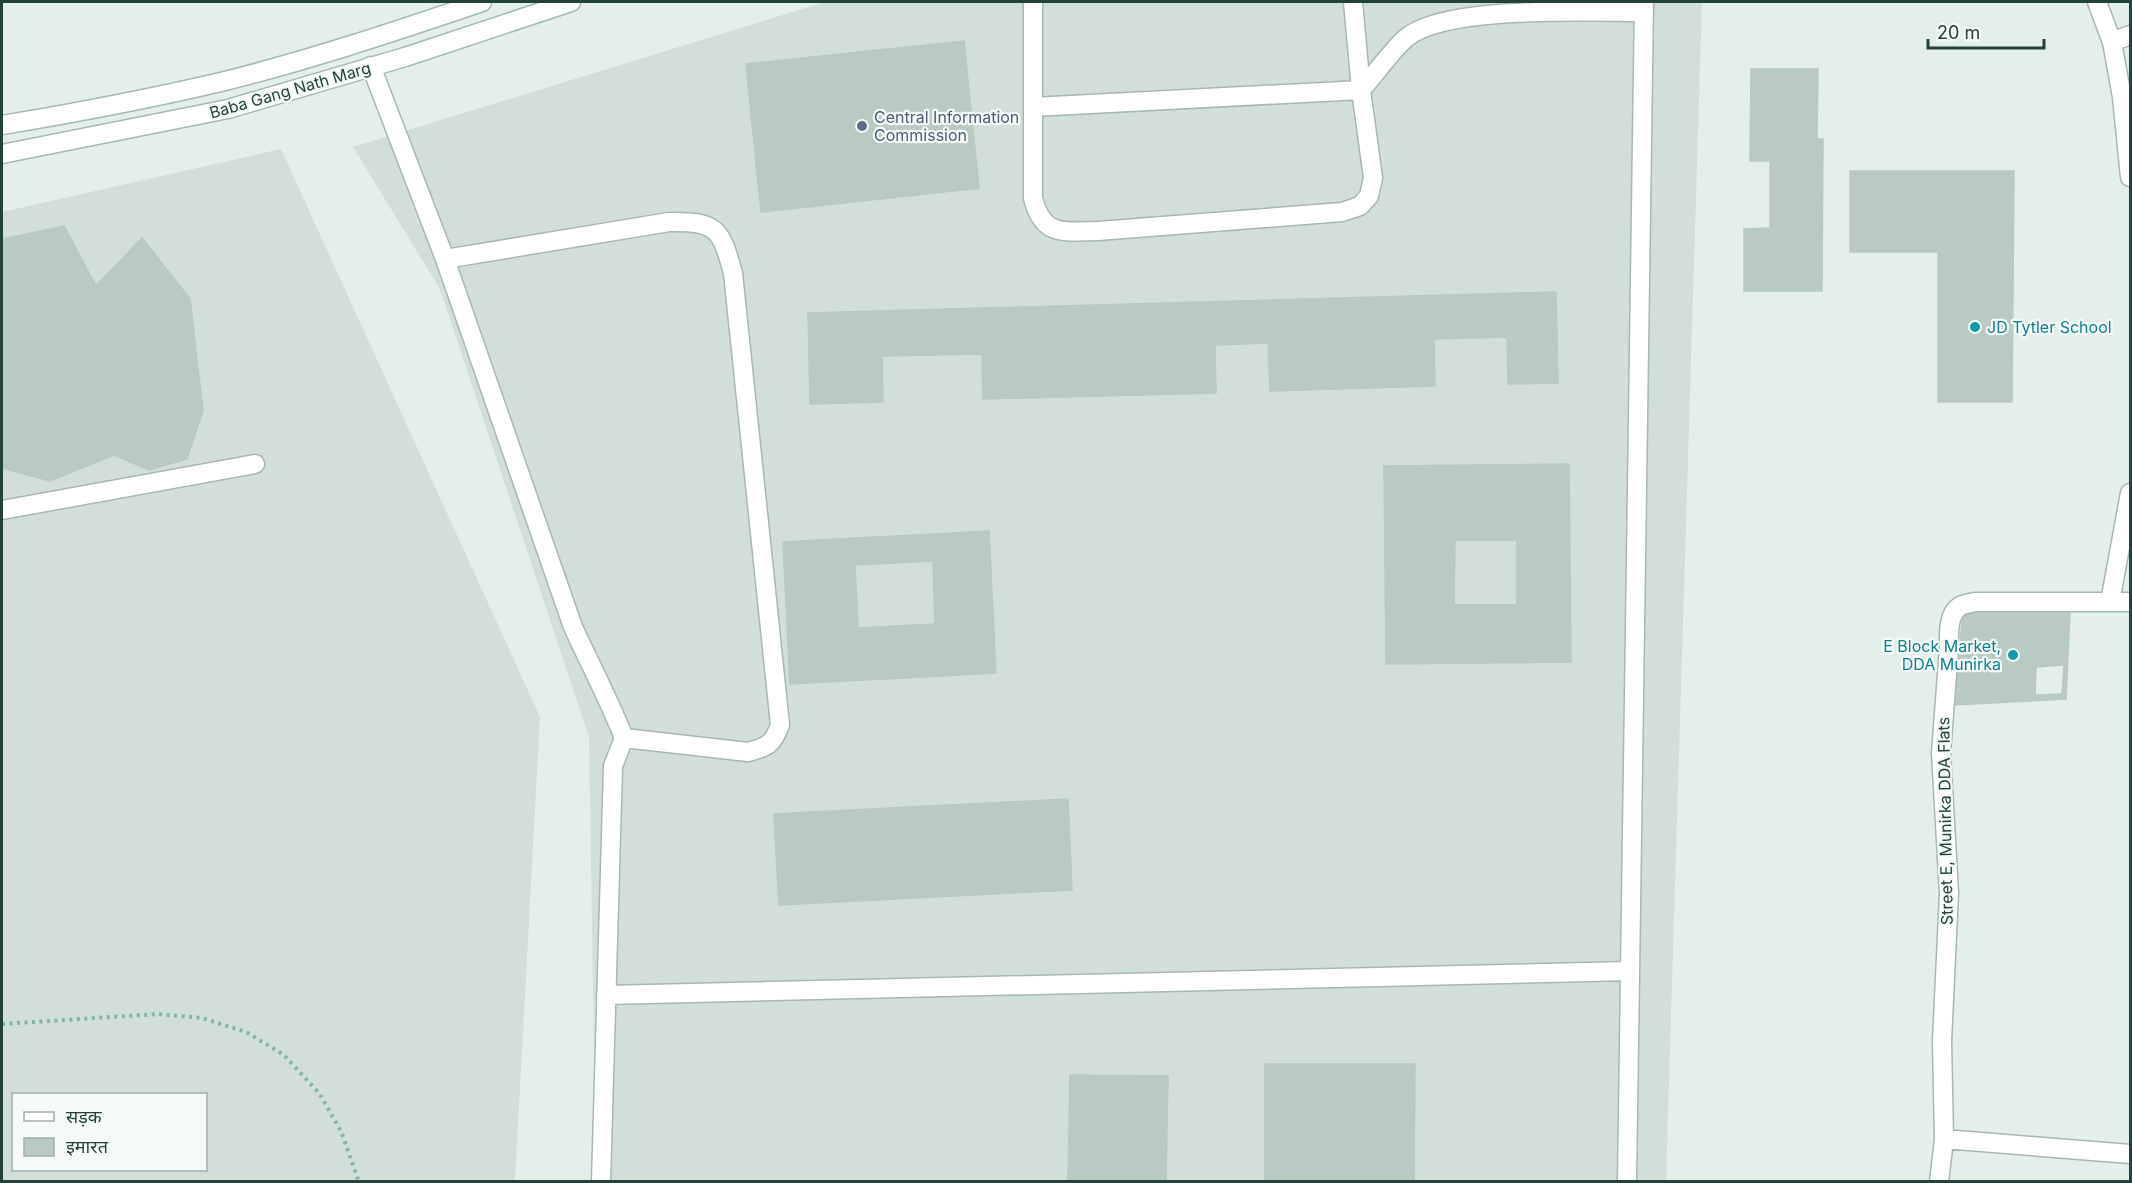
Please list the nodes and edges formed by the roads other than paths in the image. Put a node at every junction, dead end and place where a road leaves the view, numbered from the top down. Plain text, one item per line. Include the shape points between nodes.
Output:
1 (483, 2) edge
2 (571, 2) edge
3 (1033, 2) edge
4 (1353, 2) edge
5 (2097, 2) edge
6 (1644, 7) edge
7 (2130, 35) edge
8 (2112, 42) junction
9 (370, 66) junction
10 (1361, 90) junction
11 (1034, 107) junction
12 (2, 125) edge
13 (2, 154) edge
14 (2130, 177) edge
15 (445, 259) junction
16 (255, 464) dead end
17 (2130, 493) edge
18 (2, 510) edge
19 (2110, 602) junction
20 (2130, 602) edge
21 (624, 738) junction
22 (1630, 971) junction
23 (606, 995) junction
24 (1944, 1138) junction
25 (2130, 1154) edge
26 (601, 1182) edge
27 (1627, 1182) edge
28 (1939, 1182) edge

1 - 12 street, Baba Gang Nath Marg via 302,60 222,81
2 - 9 street, Baba Gang Nath Marg
3 - 11 street
4 - 10 street
5 - 8 street
6 - 10 street via 1532,12 1455,19 1428,26 1406,38
6 - 22 street
7 - 8 street
8 - 14 street
9 - 13 street, Baba Gang Nath Marg via 228,109
9 - 15 street
10 - 11 street
10 - 11 street via 1373,178 1370,196 1360,206 1342,212 1098,231 1059,231 1045,225 1036,212
15 - 21 street via 573,627
15 - 21 street via 669,222 692,222 712,228 724,242 733,273 780,725 774,740 764,748 748,752
16 - 18 street
17 - 19 street
19 - 20 street, Street E, Munirka DDA Flats
19 - 24 street, Street E, Munirka DDA Flats via 1975,602 1960,606 1951,618 1941,753 1949,893 1942,1041
21 - 23 street via 613,766
22 - 23 street
22 - 27 street
23 - 26 street
24 - 25 street
24 - 28 street, Street E, Munirka DDA Flats

